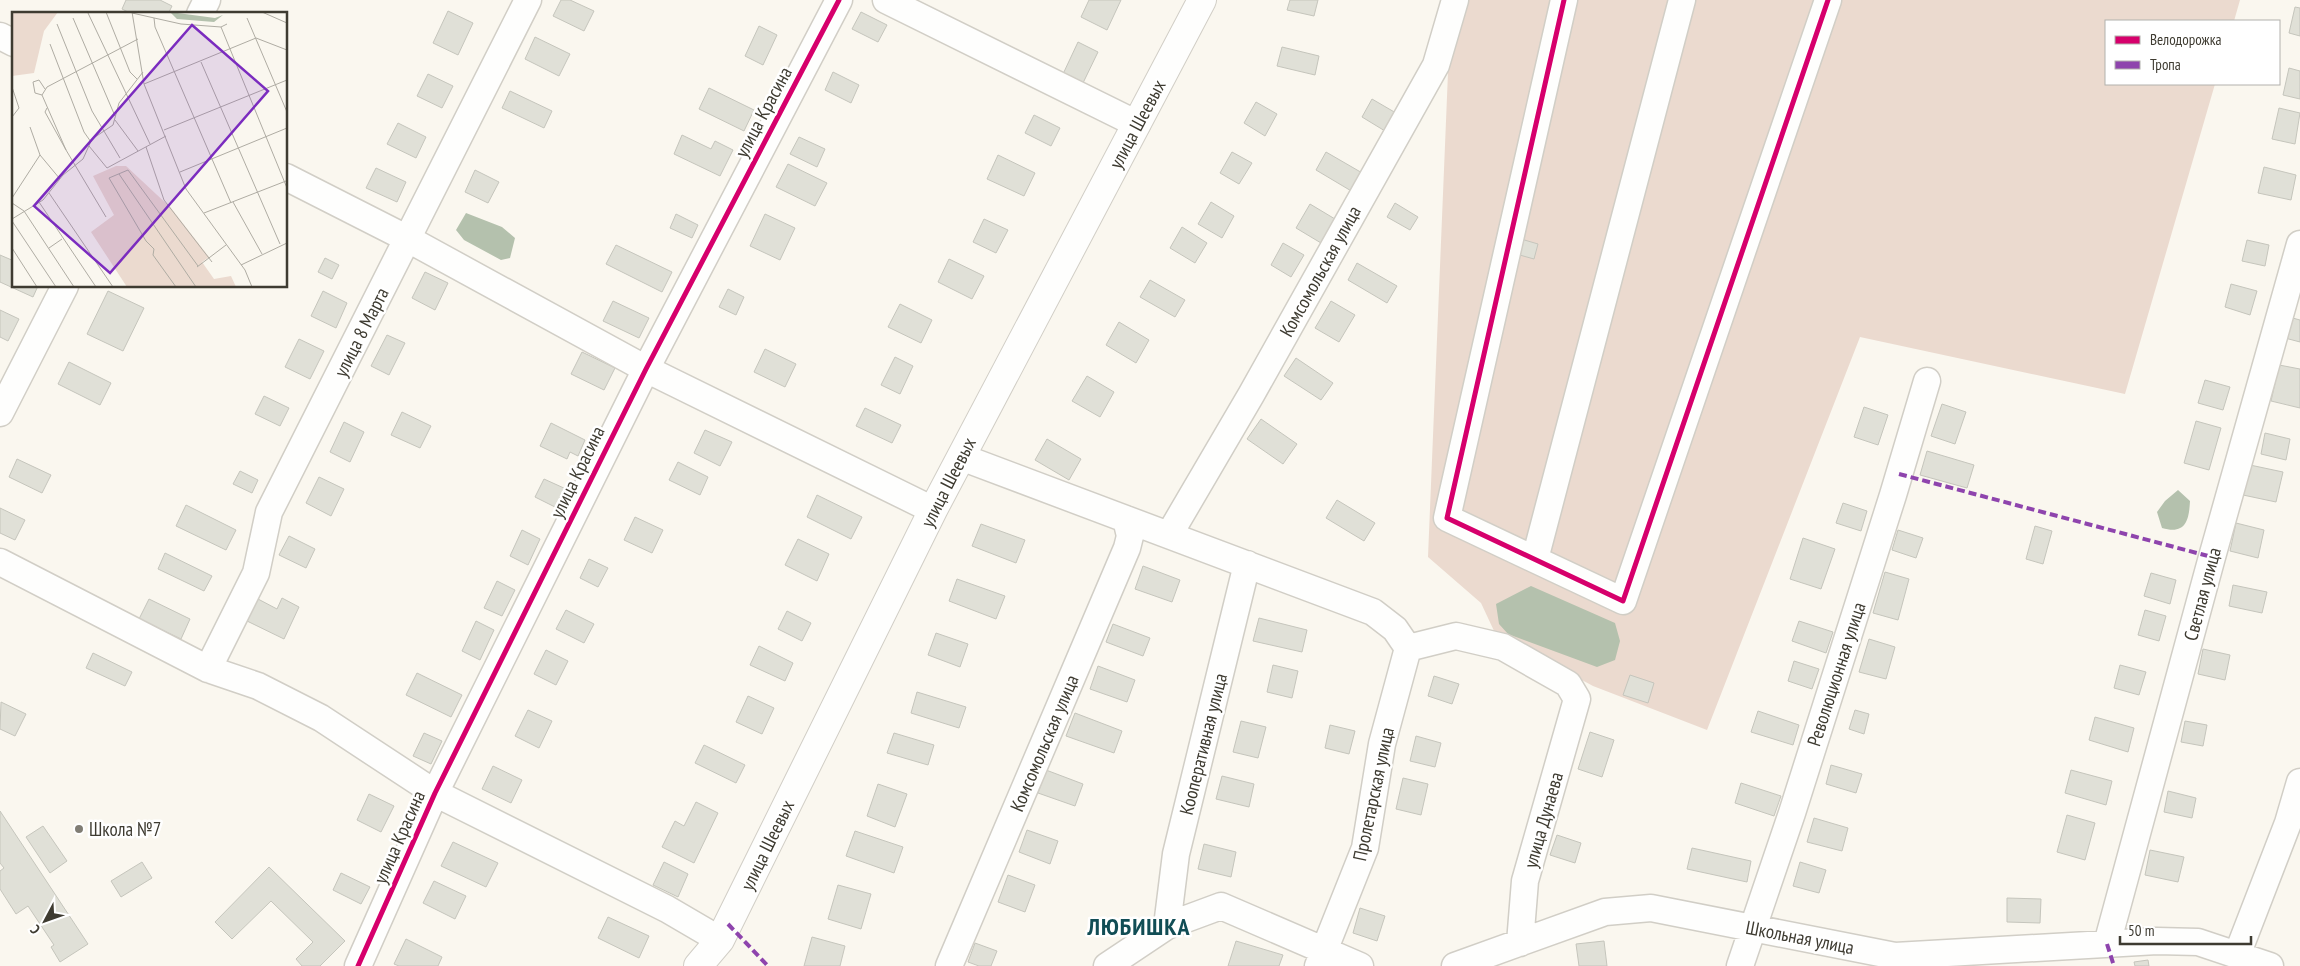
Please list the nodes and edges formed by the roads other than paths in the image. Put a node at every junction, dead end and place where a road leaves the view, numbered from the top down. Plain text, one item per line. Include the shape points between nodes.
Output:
1 (207, 0) edge
2 (528, 0) edge
3 (839, 0) edge
4 (886, 0) edge
5 (1202, 0) edge
6 (1455, 0) edge
7 (1564, 0) edge
8 (1682, 0) edge
9 (1828, 0) edge
10 (201, 12) edge
11 (0, 36) edge
12 (12, 41) edge
13 (1137, 124) junction
14 (288, 178) edge
15 (408, 239) junction
16 (2300, 244) edge
17 (2297, 274) edge
18 (64, 288) edge
19 (646, 368) junction
20 (1927, 381) dead end
21 (0, 413) edge
22 (961, 457) junction
23 (933, 510) junction
24 (1126, 519) junction
25 (1169, 535) junction
26 (1535, 560) junction
27 (0, 562) edge
28 (1246, 564) junction
29 (1408, 648) junction
30 (208, 669) junction
31 (2300, 782) edge
32 (435, 793) junction
33 (1167, 926) junction
34 (1754, 928) junction
35 (720, 940) junction
36 (1520, 943) junction
37 (2107, 944) junction
38 (2236, 955) junction
39 (1137, 956) edge
40 (1320, 958) edge
41 (1937, 961) edge
42 (1470, 963) edge
43 (358, 966) edge
44 (698, 966) edge
45 (949, 966) edge
46 (1107, 966) edge
47 (1360, 966) edge
48 (1740, 966) edge
49 (2270, 966) edge

1 - 10 street
2 - 15 street, улица 8 Марта
3 - 19 street, улица Красина
4 - 13 street
5 - 13 main road, улица Шеевых
6 - 25 street, Комсомольская улица via 1436,65
7 - 26 street via 1447,518
8 - 26 street
9 - 26 street via 1623,601
11 - 12 street
13 - 22 main road, улица Шеевых
14 - 15 street
15 - 19 street
15 - 30 street, улица 8 Марта via 268,512 256,573
16 - 17 street, Светлая улица
17 - 37 street, Светлая улица via 2212,557
18 - 21 street
19 - 23 street
19 - 32 street, улица Красина
20 - 34 street, Революционная улица
22 - 23 main road, улица Шеевых
22 - 24 street
23 - 35 main road, улица Шеевых
24 - 25 street
24 - 45 street, Комсомольская улица via 1130,536 1128,548
25 - 28 street
27 - 30 street
28 - 29 street via 1373,612 1395,629
28 - 33 street, Кооперативная улица via 1176,854
29 - 36 street, улица Дунаева via 1456,636 1503,647 1568,684 1577,699 1525,881
29 - 40 street, Пролетарская улица via 1382,744 1365,848
30 - 32 street via 258,686 321,718
31 - 38 street via 2288,822
32 - 35 street via 667,909
32 - 43 street, улица Красина
33 - 39 street
33 - 40 street via 1221,906
34 - 36 street, Школьная улица via 1651,908 1605,912
34 - 41 street, Школьная улица via 1894,956
34 - 48 street, Революционная улица
35 - 44 main road, улица Шеевых
36 - 42 street, Школьная улица
37 - 38 street, Школьная улица via 2198,942
37 - 41 street, Школьная улица
38 - 49 street, Школьная улица
39 - 46 street
40 - 47 street

